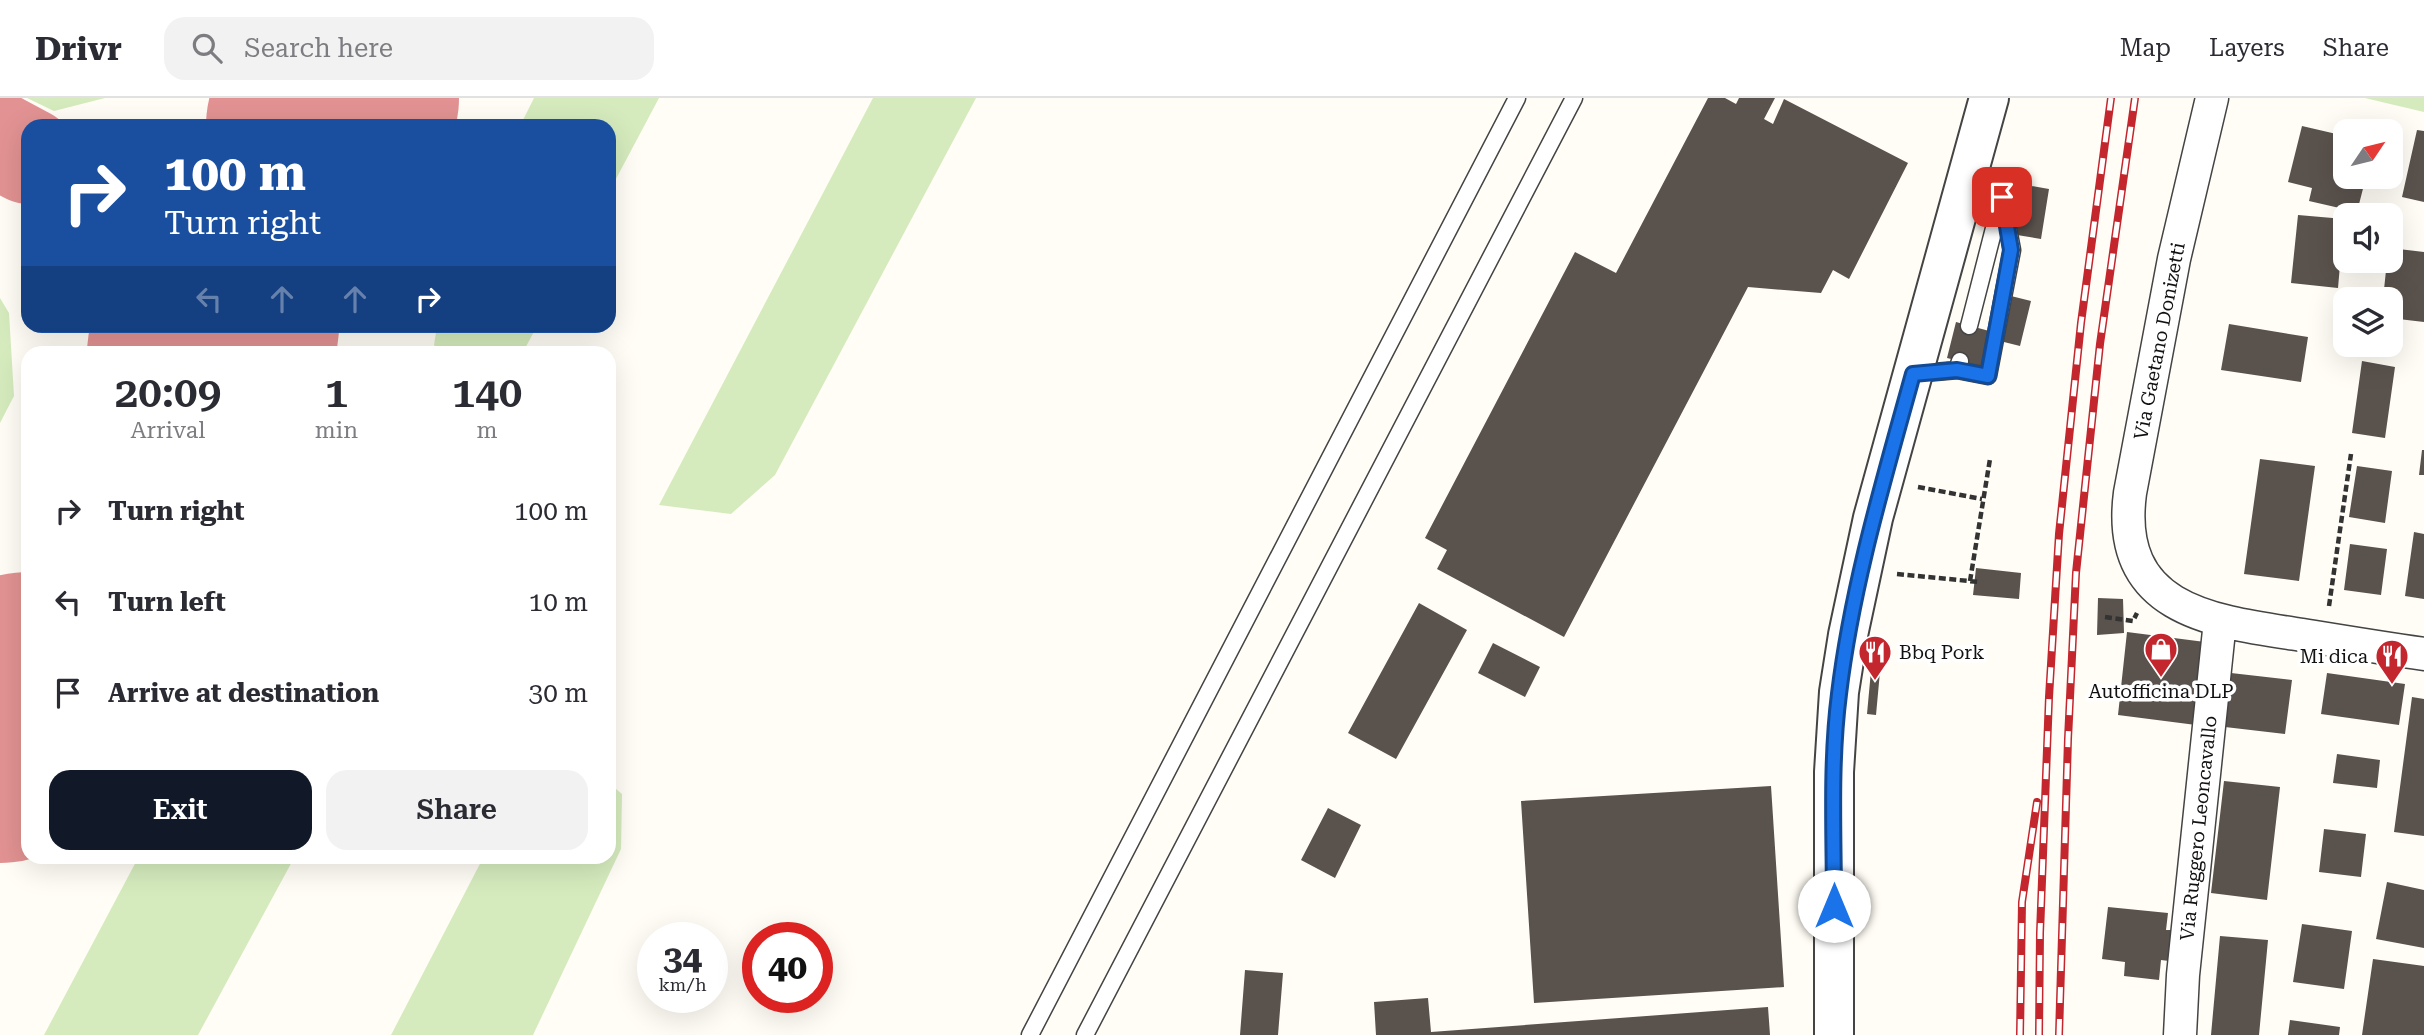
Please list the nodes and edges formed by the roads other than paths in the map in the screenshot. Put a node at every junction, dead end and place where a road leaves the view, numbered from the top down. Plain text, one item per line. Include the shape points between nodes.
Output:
1 (1517, 98) edge
2 (1574, 98) edge
3 (1989, 98) edge
4 (2212, 98) edge
5 (1971, 162) junction
6 (2002, 197) junction
7 (1969, 326) dead end
8 (1913, 374) junction
9 (2220, 621) junction
10 (2424, 654) edge
11 (1030, 1035) edge
12 (1085, 1035) edge
13 (1834, 1035) edge
14 (2180, 1035) edge

1 - 11 lane
2 - 12 lane
3 - 5 street
4 - 9 street, Via Gaetano Donizetti via 2174,259 2128,524 2134,556 2149,581 2175,603
5 - 6 lane
5 - 8 street
6 - 7 lane
6 - 8 lane via 2011,250 1988,376 1959,365
8 - 13 street via 1867,542 1839,692 1834,772
9 - 10 street
9 - 14 street, Via Ruggero Leoncavallo

